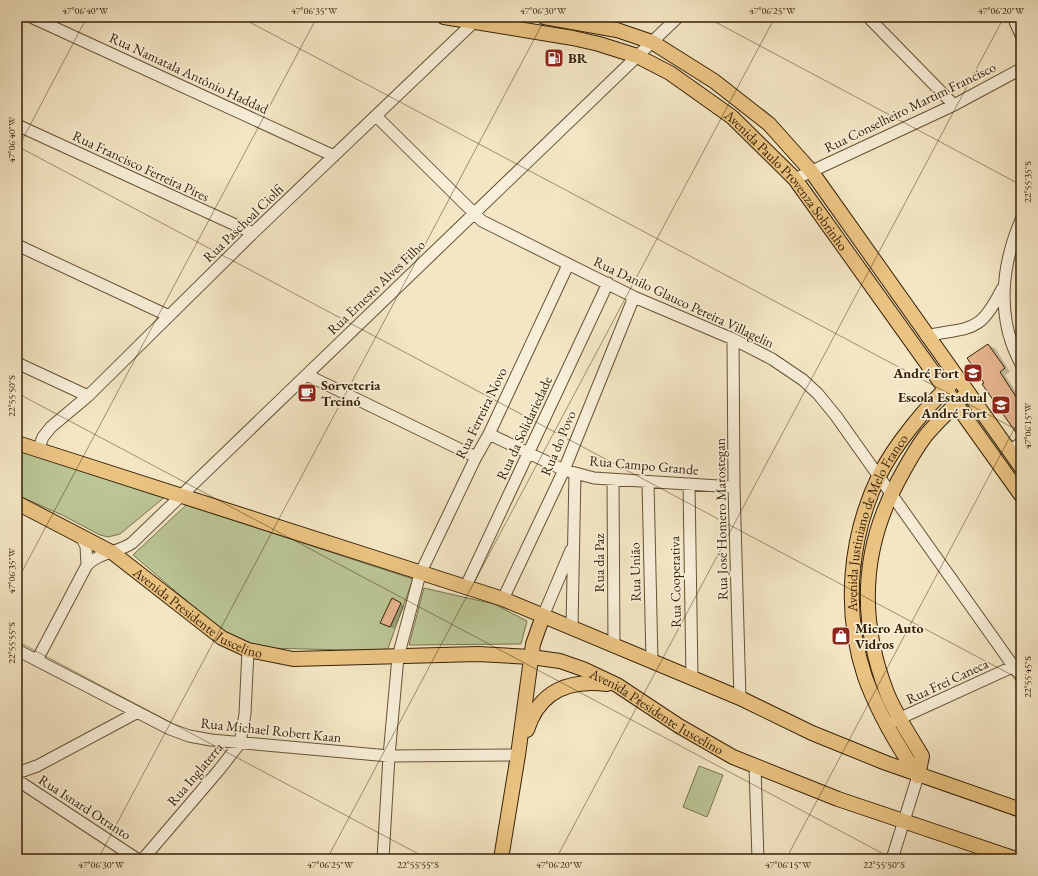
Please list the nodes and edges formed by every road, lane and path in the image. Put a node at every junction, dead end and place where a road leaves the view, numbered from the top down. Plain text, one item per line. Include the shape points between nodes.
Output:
1 (31, 17) edge
2 (444, 17) edge
3 (544, 17) edge
4 (678, 17) edge
5 (868, 17) edge
6 (1013, 17) edge
7 (474, 22) junction
8 (1021, 35) edge
9 (652, 42) junction
10 (637, 56) junction
11 (1021, 69) edge
12 (954, 105) junction
13 (376, 116) junction
14 (17, 125) edge
15 (334, 156) junction
16 (811, 171) junction
17 (795, 179) junction
18 (472, 213) junction
19 (1021, 220) edge
20 (253, 233) junction
21 (17, 246) edge
22 (568, 265) junction
23 (608, 284) junction
24 (1004, 285) junction
25 (634, 297) junction
26 (169, 316) junction
27 (926, 336) junction
28 (733, 339) junction
29 (17, 363) edge
30 (1021, 364) edge
31 (307, 375) junction
32 (957, 378) junction
33 (946, 389) junction
34 (967, 392) junction
35 (88, 396) junction
36 (956, 403) junction
37 (489, 434) junction
38 (17, 443) edge
39 (1021, 443) edge
40 (38, 450) junction
41 (1009, 451) junction
42 (529, 453) junction
43 (476, 456) junction
44 (1021, 467) edge
45 (564, 470) junction
46 (575, 473) junction
47 (879, 476) junction
48 (613, 480) junction
49 (648, 482) junction
50 (689, 484) junction
51 (734, 487) junction
52 (891, 494) junction
53 (1021, 495) edge
54 (181, 496) junction
55 (17, 503) edge
56 (80, 535) junction
57 (573, 544) junction
58 (113, 553) junction
59 (87, 565) junction
60 (420, 574) junction
61 (466, 586) junction
62 (503, 599) junction
63 (543, 616) junction
64 (572, 627) junction
65 (614, 646) junction
66 (17, 650) edge
67 (248, 650) junction
68 (398, 656) junction
69 (531, 657) junction
70 (37, 660) junction
71 (652, 662) junction
72 (1017, 664) edge
73 (1021, 677) edge
74 (692, 678) junction
75 (617, 685) junction
76 (740, 698) junction
77 (138, 712) junction
78 (900, 719) junction
79 (885, 723) junction
80 (240, 743) junction
81 (900, 749) junction
82 (518, 755) junction
83 (389, 756) junction
84 (886, 763) junction
85 (755, 767) junction
86 (17, 773) edge
87 (918, 776) junction
88 (17, 780) edge
89 (1021, 810) edge
90 (903, 821) junction
91 (137, 859) edge
92 (143, 859) edge
93 (383, 859) edge
94 (501, 859) edge
95 (758, 859) edge
96 (892, 859) edge
97 (1016, 859) edge

1 - 15 street, Rua Namatala Antônio Haddad
2 - 7 main road, Avenida Paulo Provenza Sobrinho
3 - 9 main road, Avenida Paulo Provenza Sobrinho via 617,30
4 - 9 street, Rua Ernesto Alves Filho
5 - 12 street
6 - 8 street
7 - 10 main road, Avenida Paulo Provenza Sobrinho via 573,38
7 - 13 street, Rua Paschoal Ciolfi
9 - 10 street, Rua Ernesto Alves Filho
9 - 16 main road, Avenida Paulo Provenza Sobrinho via 681,58 742,102 769,124
10 - 17 main road, Avenida Paulo Provenza Sobrinho via 670,74 732,117
10 - 18 street, Rua Ernesto Alves Filho
11 - 12 street, Rua Conselheiro Martim Francisco
12 - 16 street, Rua Conselheiro Martim Francisco
13 - 15 street, Rua Paschoal Ciolfi
13 - 18 street, Rua Danilo Glauco Pereira Villagelin
14 - 20 street, Rua Francisco Ferreira Pires
15 - 20 street, Rua Paschoal Ciolfi
16 - 17 street, Rua Conselheiro Martim Francisco
16 - 27 main road, Avenida Paulo Provenza Sobrinho
17 - 33 main road, Avenida Paulo Provenza Sobrinho
18 - 22 street, Rua Danilo Glauco Pereira Villagelin via 507,235
18 - 31 street, Rua Ernesto Alves Filho
19 - 24 street via 1015,235
20 - 26 street, Rua Paschoal Ciolfi
21 - 26 street
22 - 23 street, Rua Danilo Glauco Pereira Villagelin
22 - 37 street, Rua Ferreira Novo
23 - 25 street, Rua Danilo Glauco Pereira Villagelin
23 - 42 street, Rua da Solidariedade
24 - 27 street via 991,309 980,322 972,327
24 - 30 street via 1003,310 1006,326
25 - 28 street, Rua Danilo Glauco Pereira Villagelin
25 - 45 street, Rua do Povo
26 - 35 street, Rua Paschoal Ciolfi
27 - 32 main road, Avenida Paulo Provenza Sobrinho
28 - 47 street, Rua Danilo Glauco Pereira Villagelin via 772,359 803,380 818,394
28 - 51 street, Rua José Homero Marostegan
29 - 35 street
31 - 43 street
31 - 54 street, Rua Ernesto Alves Filho
32 - 33 main road, Avenida Justiniano de Melo Franco
32 - 34 main road, Avenida Paulo Provenza Sobrinho
33 - 36 main road, Avenida Paulo Provenza Sobrinho
33 - 47 main road, Avenida Justiniano de Melo Franco via 910,430
34 - 36 main road, Avenida Justiniano de Melo Franco
34 - 41 main road, Avenida Paulo Provenza Sobrinho
35 - 40 street, Rua Paschoal Ciolfi via 51,427 43,437
36 - 52 main road, Avenida Justiniano de Melo Franco via 927,434 908,460
36 - 53 main road, Avenida Paulo Provenza Sobrinho
37 - 42 street, Rua Campo Grande
37 - 43 street, Rua Ferreira Novo
38 - 40 main road
39 - 41 street
40 - 54 main road
41 - 44 main road, Avenida Paulo Provenza Sobrinho
42 - 45 street, Rua Campo Grande
42 - 61 street, Rua da Solidariedade
43 - 60 street, Rua Ferreira Novo
45 - 46 street, Rua Campo Grande
45 - 62 street, Rua do Povo
46 - 48 street, Rua Campo Grande
46 - 57 street, Rua do Povo
47 - 52 street, Rua Danilo Glauco Pereira Villagelin
47 - 79 main road, Avenida Justiniano de Melo Franco via 855,550 851,588 853,619 865,676
48 - 49 street, Rua Campo Grande
48 - 65 street, Rua da Paz
49 - 50 street, Rua Campo Grande
49 - 71 street, Rua União
50 - 51 street, Rua Campo Grande
50 - 74 street, Rua Cooperativa
51 - 76 street, Rua José Homero Marostegan
52 - 72 street, Rua Danilo Glauco Pereira Villagelin
52 - 78 main road, Avenida Justiniano de Melo Franco via 871,553 867,592 869,627 876,659 887,693
54 - 58 street, Rua Ernesto Alves Filho via 132,543
54 - 60 main road
55 - 56 main road, Avenida Presidente Juscelino
56 - 58 main road, Avenida Presidente Juscelino
56 - 59 street via 86,546
57 - 63 street
57 - 64 street, Rua do Povo
58 - 59 street, Rua Ernesto Alves Filho via 96,557
58 - 67 main road, Avenida Presidente Juscelino via 222,638
59 - 70 street
60 - 61 main road
60 - 68 street
61 - 62 main road
62 - 63 main road
63 - 64 main road
63 - 69 main road
64 - 65 main road
65 - 71 main road
66 - 70 street, Rua Michael Robert Kaan
67 - 68 main road, Avenida Presidente Juscelino via 293,659
67 - 80 street, Rua Inglaterra via 245,714
68 - 69 main road, Avenida Presidente Juscelino via 478,654
68 - 83 street
69 - 75 main road, Avenida Presidente Juscelino via 560,661
69 - 82 main road
70 - 77 street, Rua Michael Robert Kaan
71 - 74 main road
72 - 73 street, Rua Danilo Glauco Pereira Villagelin
72 - 78 street, Rua Frei Caneca
74 - 76 main road
75 - 82 main road via 591,682 565,686 554,692 532,716
75 - 85 main road, Avenida Presidente Juscelino via 701,740
76 - 84 main road via 812,733
77 - 80 street, Rua Michael Robert Kaan via 189,736
77 - 86 street via 37,766
78 - 79 street, Rua Frei Caneca
78 - 87 main road, Avenida Justiniano de Melo Franco via 922,756
79 - 81 main road, Avenida Justiniano de Melo Franco
80 - 83 street, Rua Michael Robert Kaan
80 - 92 street, Rua Inglaterra
81 - 84 main road
81 - 87 main road, Avenida Justiniano de Melo Franco
82 - 83 street, Rua Michael Robert Kaan
82 - 94 main road
83 - 93 street
84 - 87 main road
85 - 90 main road, Avenida Presidente Juscelino
85 - 95 street
87 - 89 main road
87 - 90 street
88 - 91 street, Rua Isnard Otranto
90 - 96 street
90 - 97 main road, Avenida Presidente Juscelino

